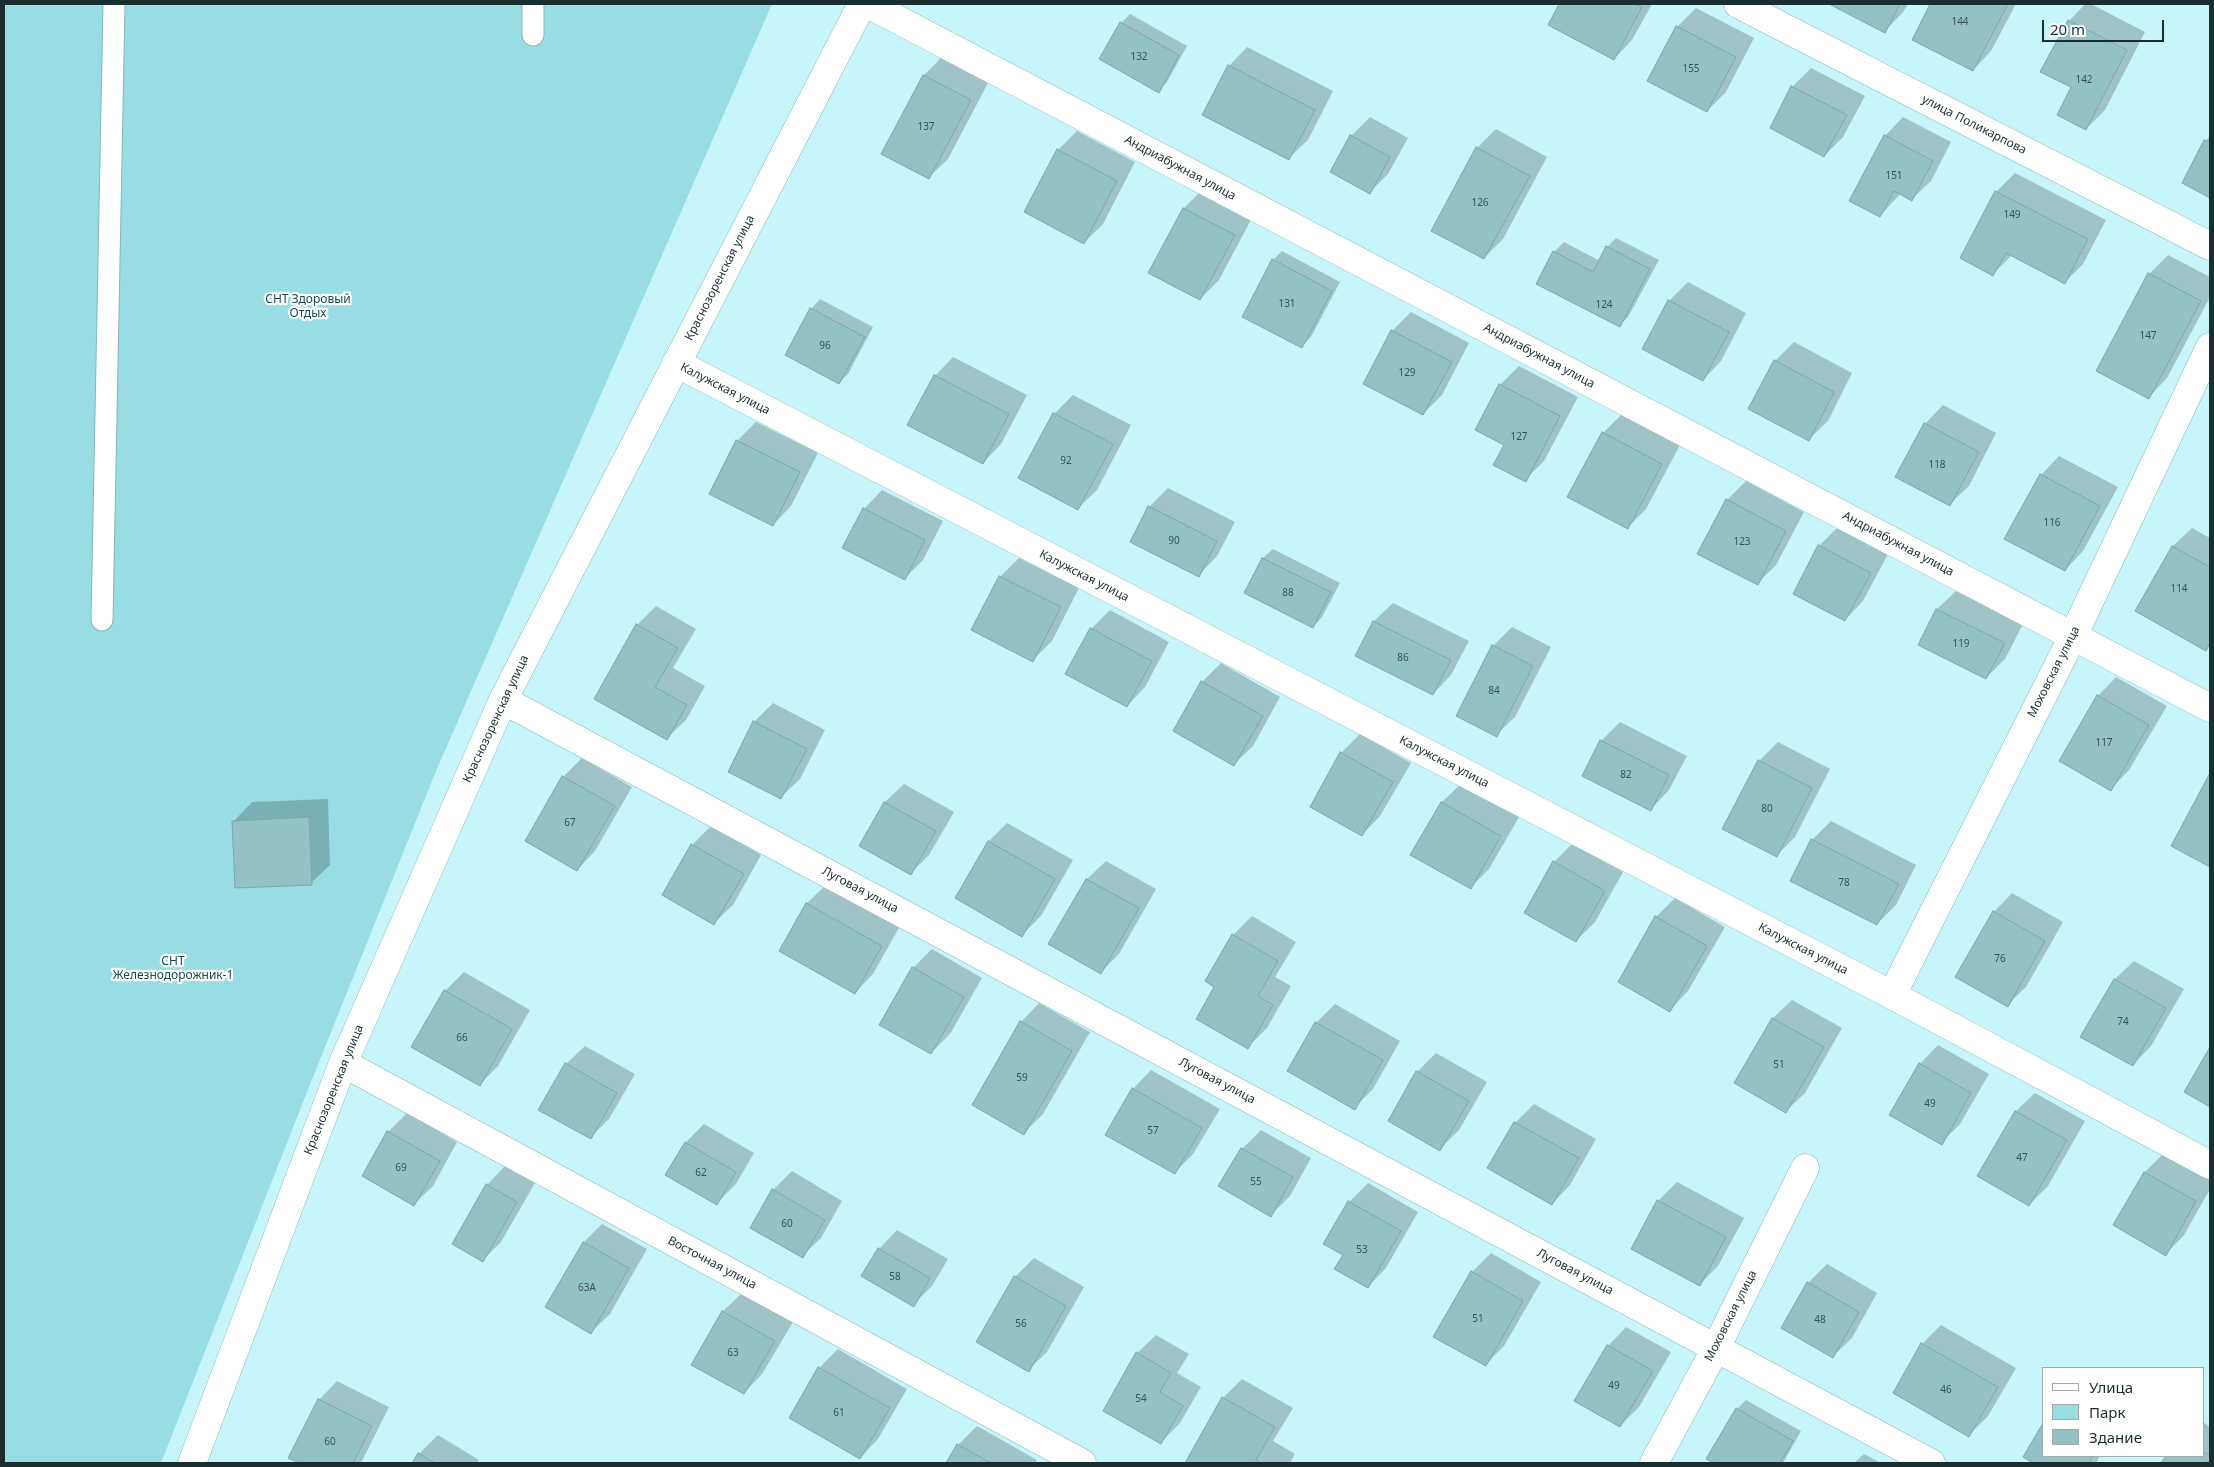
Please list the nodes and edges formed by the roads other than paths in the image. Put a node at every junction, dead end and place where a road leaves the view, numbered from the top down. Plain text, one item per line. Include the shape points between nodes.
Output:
1 (114, 4) edge
2 (533, 4) edge
3 (862, 4) edge
4 (868, 4) edge
5 (1738, 4) edge
6 (533, 35) dead end
7 (2210, 246) edge
8 (2210, 347) edge
9 (676, 363) junction
10 (102, 620) dead end
11 (2073, 636) junction
12 (503, 700) junction
13 (2210, 708) edge
14 (1892, 994) junction
15 (343, 1063) junction
16 (2210, 1165) edge
17 (1805, 1168) dead end
18 (1716, 1348) junction
19 (197, 1461) edge
20 (1082, 1463) edge
21 (1654, 1463) edge
22 (1931, 1463) edge

1 - 10 lane
2 - 6 lane
3 - 9 street, Краснозоренская улица
4 - 11 street, Андриабужная улица
5 - 7 street, улица Поликарпова
8 - 11 street, Моховская улица
9 - 12 street, Краснозоренская улица
9 - 14 street, Калужская улица
11 - 13 street, Андриабужная улица
11 - 14 street, Моховская улица
12 - 15 street, Краснозоренская улица
12 - 18 street, Луговая улица
14 - 16 street, Калужская улица
15 - 19 street, Краснозоренская улица
15 - 20 street, Восточная улица
17 - 18 street, Моховская улица
18 - 21 street, Моховская улица
18 - 22 street, Луговая улица

